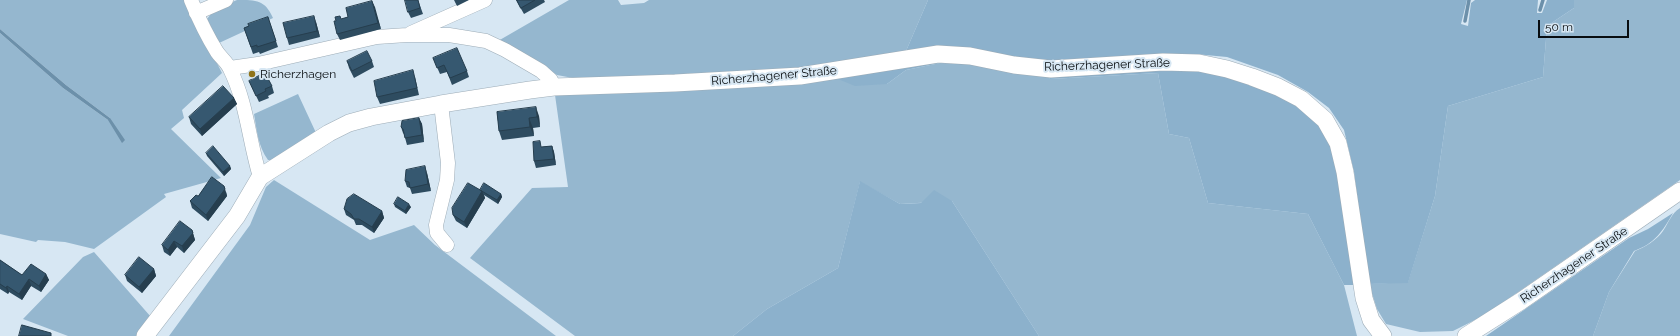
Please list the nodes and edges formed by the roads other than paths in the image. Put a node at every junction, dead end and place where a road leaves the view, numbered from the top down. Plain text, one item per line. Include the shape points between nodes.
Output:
1 (191, 0) edge
2 (226, 0) edge
3 (485, 0) edge
4 (196, 13) junction
5 (407, 34) junction
6 (230, 68) junction
7 (554, 87) junction
8 (441, 104) junction
9 (260, 177) junction
10 (1680, 191) edge
11 (447, 245) dead end
12 (144, 336) edge
13 (1383, 336) edge
14 (1466, 336) edge

1 - 4 street
2 - 4 street
3 - 5 street
4 - 6 street via 217,51
5 - 6 street via 365,39
5 - 7 street via 449,34 486,41 541,71 551,80
6 - 9 street via 246,110
7 - 8 street
7 - 13 street, Richerzhagener Straße via 793,77 938,54 970,56 1051,69 1179,62 1232,70 1290,92 1315,109 1330,128 1343,161 1364,298 1371,320
8 - 9 street via 371,116 349,123
8 - 11 street via 448,163 447,180 436,225 437,233
9 - 12 street via 237,216
10 - 14 street, Richerzhagener Straße

